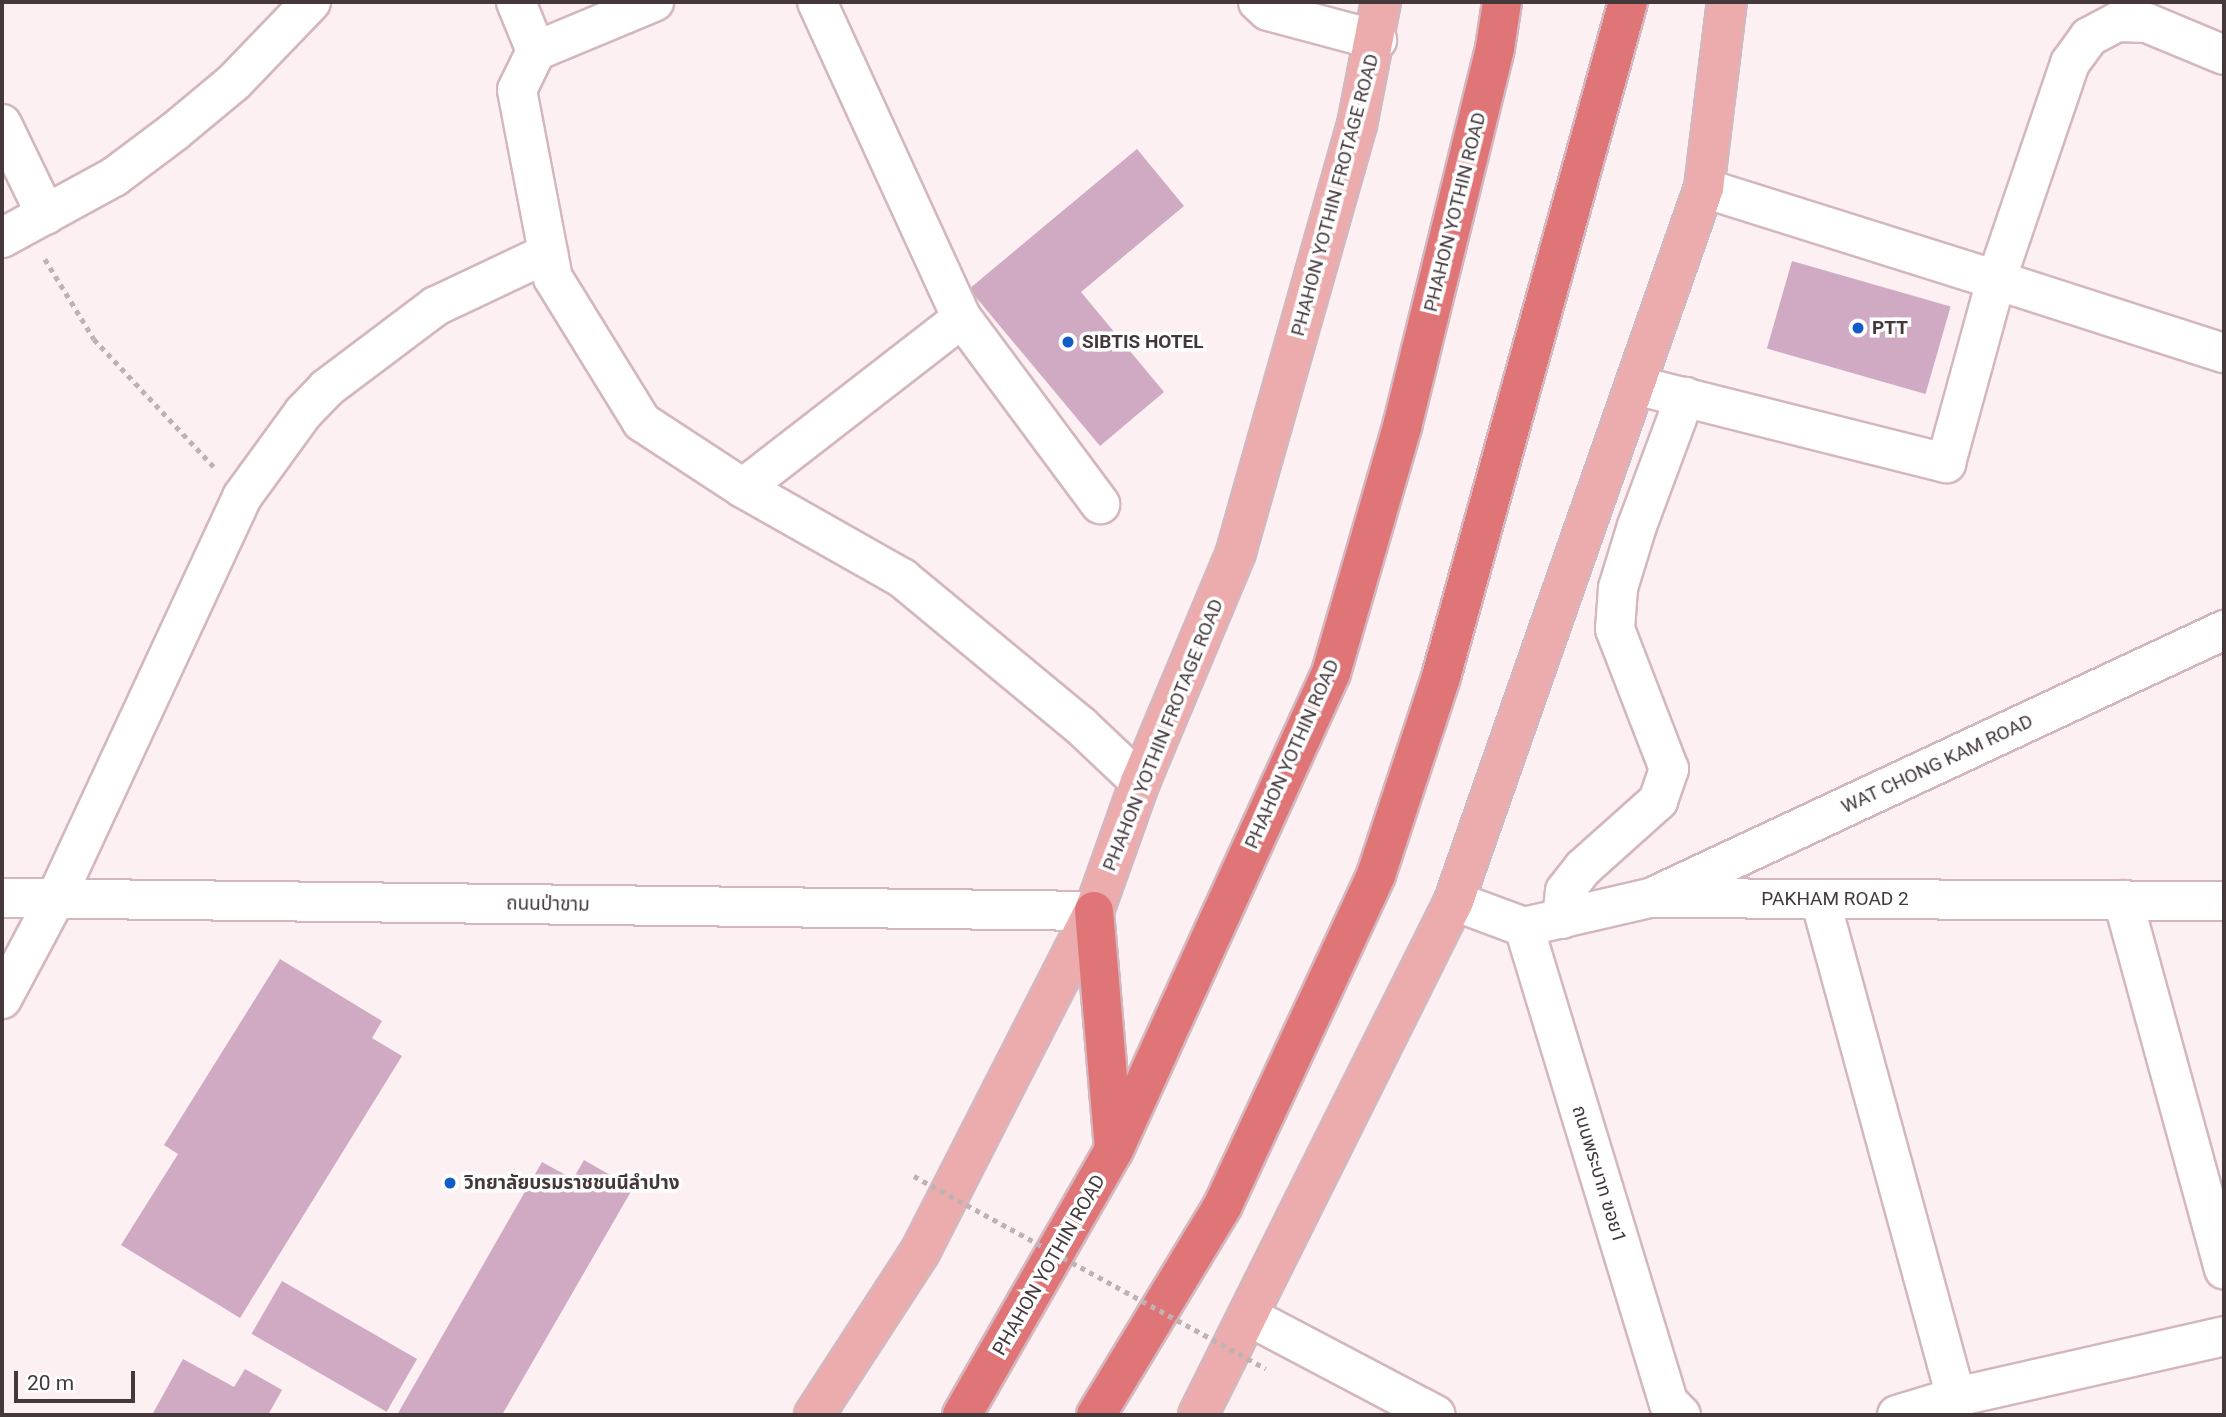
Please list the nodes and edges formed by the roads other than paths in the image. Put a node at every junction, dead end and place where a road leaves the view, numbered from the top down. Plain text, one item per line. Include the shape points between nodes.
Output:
1 (311, 2) edge
2 (516, 2) edge
3 (654, 2) edge
4 (817, 2) edge
5 (1258, 2) edge
6 (1381, 2) edge
7 (1502, 2) edge
8 (1628, 2) edge
9 (1727, 2) edge
10 (1377, 40) junction
11 (536, 51) junction
12 (2224, 55) edge
13 (2, 124) edge
14 (1703, 188) junction
15 (24, 226) edge
16 (548, 253) junction
17 (1996, 280) junction
18 (962, 318) junction
19 (2224, 353) edge
20 (1635, 385) junction
21 (1685, 397) junction
22 (743, 488) junction
23 (1100, 504) dead end
24 (2224, 629) edge
25 (1140, 782) junction
26 (2, 898) edge
27 (56, 898) junction
28 (1650, 898) junction
29 (1820, 899) junction
30 (2123, 900) junction
31 (1454, 901) junction
32 (2224, 901) edge
33 (1094, 911) junction
34 (1562, 919) junction
35 (1524, 928) junction
36 (2, 999) edge
37 (1114, 1150) junction
38 (2224, 1269) edge
39 (1248, 1316) junction
40 (2224, 1336) edge
41 (1956, 1397) junction
42 (814, 1415) edge
43 (962, 1415) edge
44 (1096, 1415) edge
45 (1198, 1415) edge
46 (1436, 1415) edge
47 (1681, 1415) edge
48 (1897, 1415) edge

1 - 15 street via 234,82 174,132 114,177
2 - 11 street
3 - 11 street
4 - 18 street
5 - 10 street via 1268,11
6 - 10 main road, PHAHON YOTHIN FROTAGE ROAD
7 - 37 highway, PHAHON YOTHIN ROAD via 1496,48 1402,427 1331,673
8 - 44 highway via 1441,677 1376,875 1223,1205
9 - 14 main road
10 - 25 main road, PHAHON YOTHIN FROTAGE ROAD via 1236,552
11 - 16 street via 517,90
12 - 17 street via 2147,23 2117,22 2089,37 2070,63
13 - 15 street
14 - 17 street
14 - 20 main road
16 - 22 street via 553,278 642,422
16 - 27 street via 436,306 327,388 303,413 242,497
17 - 19 street
17 - 21 street via 1946,463
18 - 22 street
18 - 23 street
20 - 21 street
20 - 31 main road
21 - 34 street via 1636,526 1618,588 1615,629 1669,769 1658,801 1583,868 1565,891
22 - 25 street via 902,578 1081,726
24 - 28 street, WAT CHONG KAM ROAD
25 - 33 main road, PHAHON YOTHIN FROTAGE ROAD
26 - 27 street, ถนนป่าขาม
27 - 33 street, ถนนป่าขาม
27 - 36 street
28 - 29 street, PAKHAM ROAD 2
28 - 34 street, PAKHAM ROAD 2
29 - 30 street, PAKHAM ROAD 2
29 - 41 street
30 - 32 street, PAKHAM ROAD 2
30 - 38 street
31 - 35 street
31 - 39 main road
33 - 37 highway
33 - 42 main road, PHAHON YOTHIN FROTAGE ROAD via 920,1252
34 - 35 street, PAKHAM ROAD 2
35 - 47 street, ถนนพระบาท ฃอย1 via 1669,1403
37 - 43 highway, PHAHON YOTHIN ROAD
39 - 45 main road
39 - 46 street
40 - 41 street
41 - 48 street

